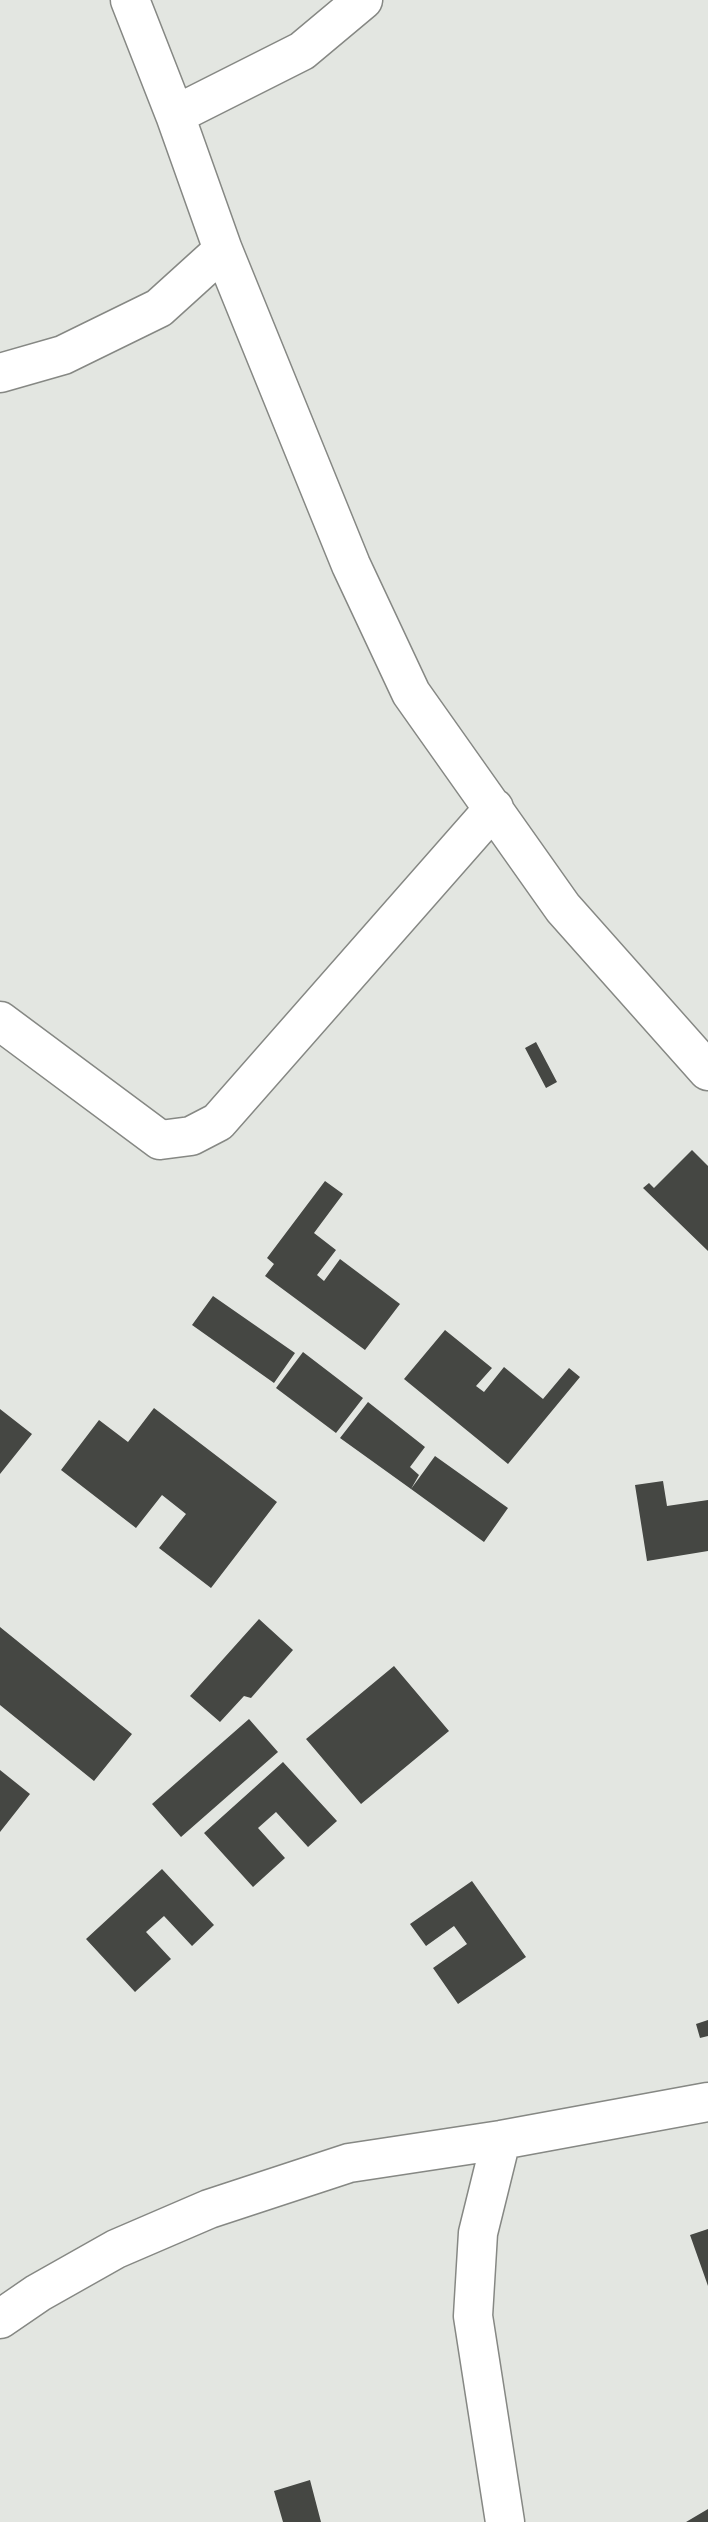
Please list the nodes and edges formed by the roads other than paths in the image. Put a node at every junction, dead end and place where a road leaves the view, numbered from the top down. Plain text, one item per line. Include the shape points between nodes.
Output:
1 (130, 0) edge
2 (363, 0) edge
3 (175, 115) junction
4 (222, 250) junction
5 (0, 373) edge
6 (494, 808) junction
7 (0, 1021) edge
8 (708, 1071) edge
9 (708, 2102) edge
10 (501, 2140) junction
11 (0, 2319) edge
12 (505, 2522) edge

1 - 3 street
2 - 3 street via 302,51
3 - 4 street
4 - 5 street via 159,308 63,355
4 - 6 street via 351,565 411,693
6 - 7 street via 218,1122 191,1136 160,1140
6 - 8 street via 563,908
9 - 10 street
10 - 11 street via 349,2164 209,2209 116,2249
10 - 12 street via 478,2233 474,2316

